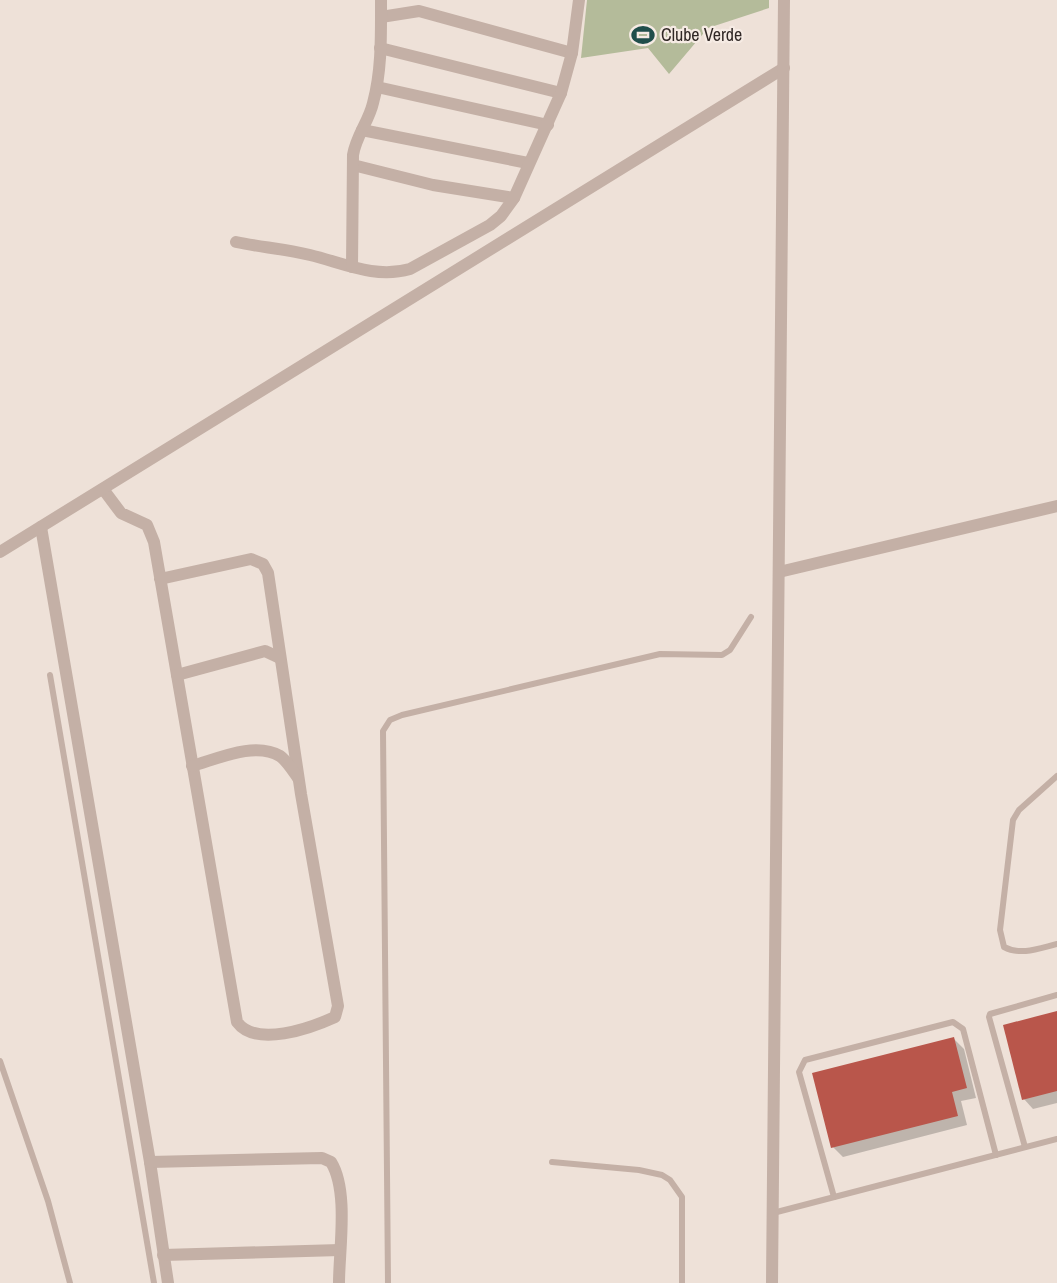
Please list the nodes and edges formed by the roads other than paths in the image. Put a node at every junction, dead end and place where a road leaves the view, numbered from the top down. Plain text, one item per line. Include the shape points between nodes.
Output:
1 (381, 0) edge
2 (579, 0) edge
3 (784, 0) edge
4 (381, 16) junction
5 (380, 48) junction
6 (572, 53) junction
7 (783, 69) junction
8 (377, 87) junction
9 (561, 93) junction
10 (548, 125) junction
11 (362, 130) junction
12 (528, 163) junction
13 (353, 165) junction
14 (514, 198) junction
15 (236, 242) dead end
16 (352, 267) junction
17 (104, 489) junction
18 (1057, 506) edge
19 (40, 528) junction
20 (0, 552) edge
21 (779, 572) junction
22 (160, 579) junction
23 (752, 617) dead end
24 (280, 658) junction
25 (50, 675) dead end
26 (177, 675) junction
27 (192, 766) junction
28 (1057, 776) edge
29 (298, 778) junction
30 (1057, 944) edge
31 (1057, 995) edge
32 (0, 1061) edge
33 (1057, 1139) edge
34 (1025, 1147) junction
35 (996, 1155) junction
36 (150, 1162) junction
37 (552, 1162) dead end
38 (834, 1197) junction
39 (773, 1213) junction
40 (340, 1250) junction
41 (163, 1255) junction
42 (70, 1283) edge
43 (154, 1283) edge
44 (168, 1283) edge
45 (339, 1283) edge
46 (388, 1283) edge
47 (682, 1283) edge
48 (772, 1283) edge

1 - 4 street
2 - 6 street
3 - 7 street
4 - 5 street
4 - 6 street via 419,11
5 - 8 street
5 - 9 street
6 - 9 street
7 - 17 street
7 - 21 street
8 - 10 street
8 - 11 street
9 - 10 street
10 - 12 street
11 - 12 street
11 - 13 street via 354,147
12 - 14 street
13 - 14 street via 433,185
13 - 16 street
14 - 16 street via 490,225 410,270 381,273
15 - 16 street via 297,252
17 - 19 street
17 - 22 street via 121,513 147,525
18 - 21 street
19 - 20 street
19 - 36 street
21 - 39 street
22 - 24 street via 251,559 263,564 268,573
22 - 26 street
23 - 46 lane via 723,655 660,654 402,715 385,726
24 - 26 street via 265,651
24 - 29 street
25 - 43 lane
26 - 27 street
27 - 29 street via 243,752 268,751 281,757
27 - 29 street via 237,1022 251,1034 311,1027 335,1017 338,1006
28 - 30 lane via 1013,820 1000,930 1004,947 1010,951
31 - 34 lane via 989,1017
32 - 42 lane via 48,1201
33 - 34 lane
34 - 35 lane
35 - 38 lane
35 - 38 lane via 963,1029 953,1022 816,1057 805,1060 799,1072
36 - 40 street via 321,1158 331,1162 337,1171
36 - 41 street
37 - 47 lane via 639,1170 662,1174 670,1180 682,1197
38 - 39 lane
39 - 48 street
40 - 41 street
40 - 45 street
41 - 44 street

